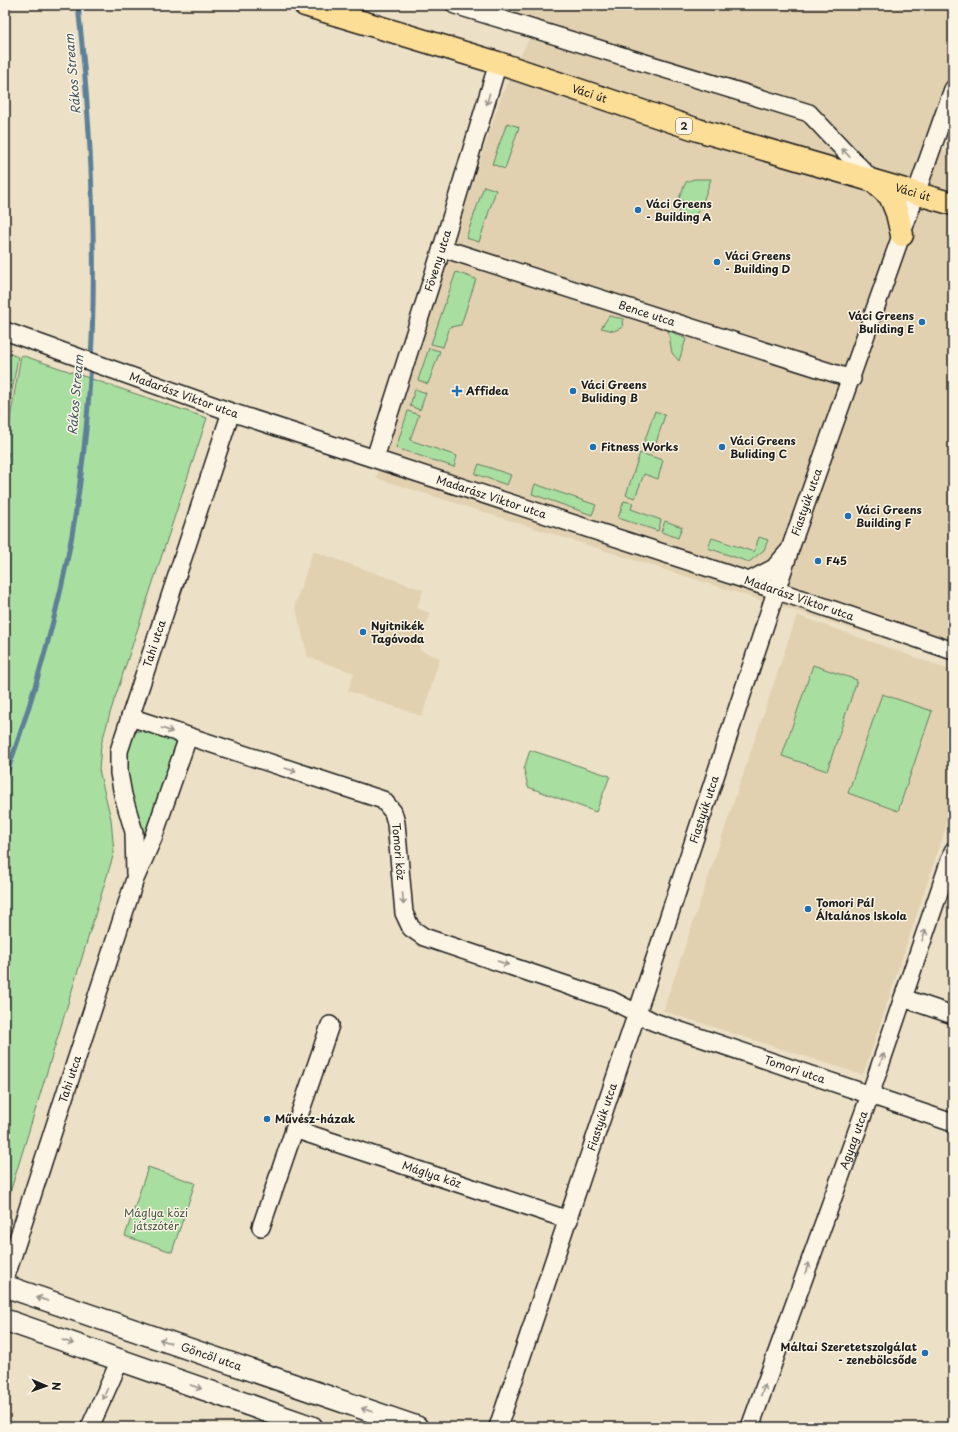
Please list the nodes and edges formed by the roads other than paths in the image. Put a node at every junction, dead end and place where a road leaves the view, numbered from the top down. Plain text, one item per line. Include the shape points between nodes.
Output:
1 (305, 5) edge
2 (455, 5) edge
3 (498, 63) junction
4 (953, 89) edge
5 (873, 181) junction
6 (917, 193) junction
7 (953, 204) edge
8 (902, 235) junction
9 (442, 248) junction
10 (5, 331) edge
11 (852, 379) junction
12 (231, 412) junction
13 (375, 458) junction
14 (790, 549) junction
15 (749, 581) junction
16 (777, 591) junction
17 (953, 651) edge
18 (130, 717) junction
19 (188, 737) junction
20 (953, 851) edge
21 (135, 879) junction
22 (903, 998) junction
23 (637, 1013) junction
24 (953, 1015) edge
25 (330, 1024) dead end
26 (870, 1095) junction
27 (953, 1123) edge
28 (294, 1130) junction
29 (569, 1220) junction
30 (261, 1227) dead end
31 (5, 1279) edge
32 (5, 1286) edge
33 (5, 1320) edge
34 (120, 1360) junction
35 (90, 1427) edge
36 (312, 1427) edge
37 (417, 1427) edge
38 (498, 1427) edge
39 (750, 1427) edge

1 - 3 main road, Váci út / 2
5 -> 2 street via 809,113
3 - 5 main road, Váci út / 2 via 698,130
3 -> 9 street, Föveny utca
4 - 6 street, Fiastyúk utca
5 - 6 main road, Váci út / 2
5 - 8 main road via 890,196
6 - 7 main road, Váci út / 2
6 - 8 street, Fiastyúk utca
8 - 11 street, Fiastyúk utca
9 - 11 street, Bence utca
9 - 13 street, Föveny utca
10 - 12 street, Madarász Viktor utca
11 - 14 street, Fiastyúk utca
12 - 13 street, Madarász Viktor utca
12 - 18 street, Tahi utca
13 - 15 street, Madarász Viktor utca
14 - 15 street via 774,568
14 - 16 street, Fiastyúk utca
15 - 16 street, Madarász Viktor utca
16 - 17 street, Madarász Viktor utca
16 - 23 street, Fiastyúk utca
18 -> 19 street, Tomori köz
18 - 21 street, Tahi utca via 119,751 119,773 122,795 134,832
19 - 21 street, Tahi utca via 153,838
19 -> 23 street, Tomori köz via 383,800 393,812 396,823 404,913 410,928 424,937 611,1000
22 -> 20 street, Agyag utca
21 - 31 street, Tahi utca
22 - 24 street
26 -> 22 street, Agyag utca
23 - 26 street, Tomori utca via 654,1022
23 - 29 street, Fiastyúk utca
25 - 28 street
26 - 27 street, Tomori utca
39 -> 26 street, Agyag utca
28 - 29 street, Máglya köz
28 - 30 street
29 - 38 street, Fiastyúk utca
37 -> 32 street, Göncöl utca
33 -> 34 street
34 -> 35 street
34 -> 36 street

